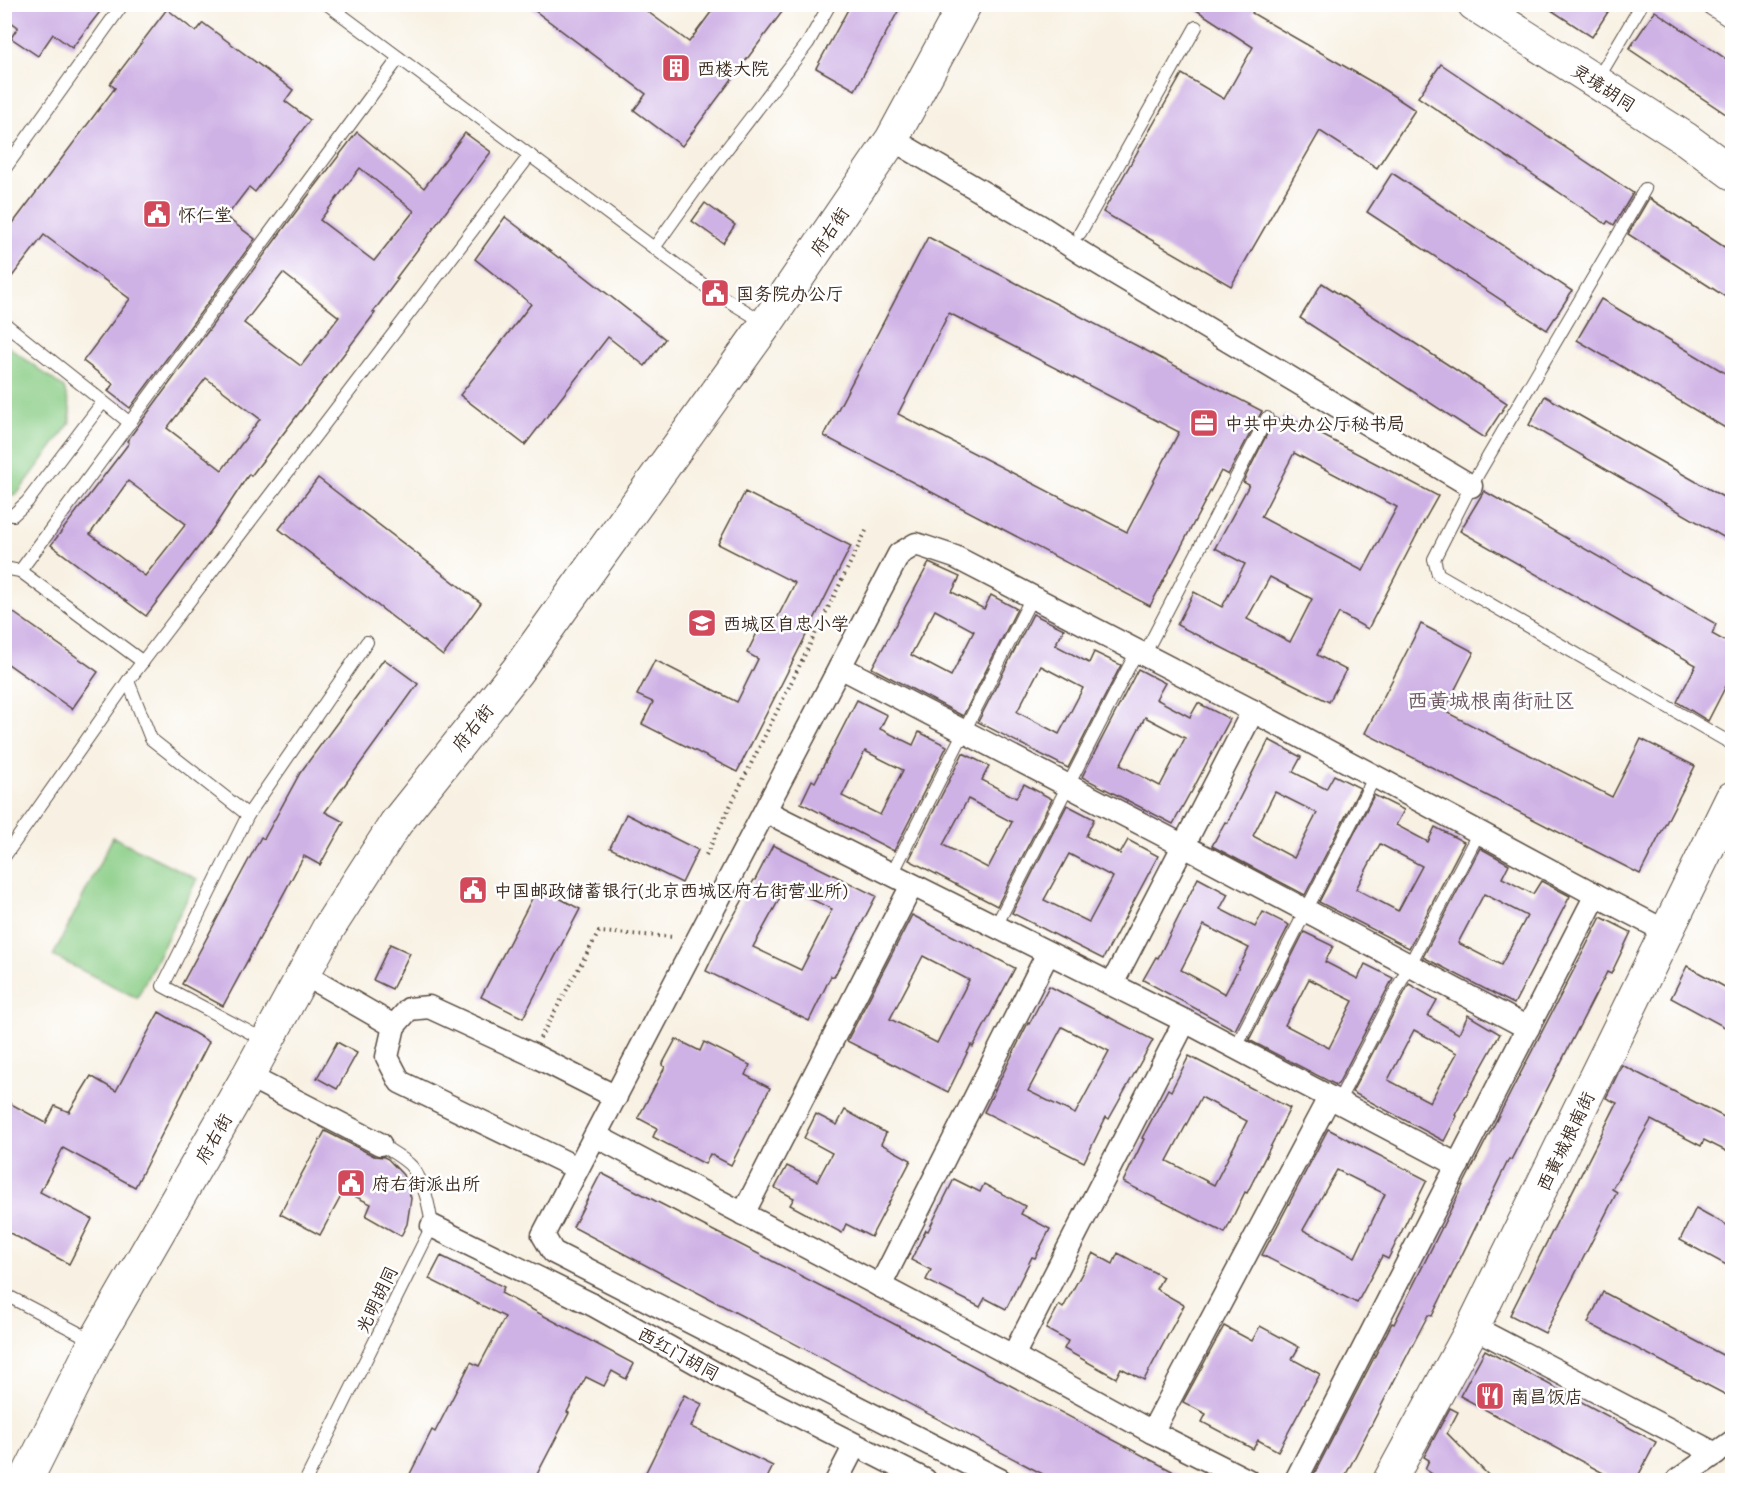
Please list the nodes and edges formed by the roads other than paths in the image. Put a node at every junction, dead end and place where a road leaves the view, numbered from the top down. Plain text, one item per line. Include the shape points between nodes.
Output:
1 (123, 4) edge
2 (327, 4) edge
3 (830, 4) edge
4 (965, 4) edge
5 (1474, 4) edge
6 (1642, 4) edge
7 (1703, 4) edge
8 (1732, 23) edge
9 (1196, 27) dead end
10 (399, 58) junction
11 (1596, 81) junction
12 (892, 139) junction
13 (530, 155) junction
14 (4, 170) edge
15 (1732, 173) edge
16 (1645, 189) dead end
17 (1080, 233) dead end
18 (654, 248) junction
19 (4, 323) edge
20 (766, 324) junction
21 (103, 402) junction
22 (1267, 418) dead end
23 (130, 423) junction
24 (1471, 486) junction
25 (4, 514) edge
26 (4, 568) edge
27 (20, 571) junction
28 (1032, 597) junction
29 (367, 642) dead end
30 (1141, 653) junction
31 (142, 662) junction
32 (840, 667) junction
33 (128, 681) junction
34 (1253, 711) junction
35 (964, 732) junction
36 (1732, 744) edge
37 (1375, 776) junction
38 (1068, 786) junction
39 (1732, 798) edge
40 (765, 811) junction
41 (248, 815) junction
42 (1479, 832) junction
43 (1184, 846) junction
44 (4, 857) edge
45 (892, 874) junction
46 (912, 885) junction
47 (1596, 895) junction
48 (1306, 911) junction
49 (996, 926) junction
50 (1667, 932) junction
51 (1048, 953) junction
52 (1409, 966) junction
53 (304, 974) junction
54 (1112, 984) junction
55 (1185, 1022) junction
56 (394, 1026) junction
57 (1528, 1028) junction
58 (267, 1042) junction
59 (1236, 1049) junction
60 (248, 1076) junction
61 (616, 1097) junction
62 (1333, 1100) junction
63 (596, 1136) junction
64 (380, 1144) joint
65 (1458, 1165) junction
66 (577, 1168) junction
67 (743, 1214) junction
68 (432, 1226) junction
69 (880, 1286) junction
70 (4, 1294) edge
71 (1473, 1327) junction
72 (96, 1342) junction
73 (1013, 1356) junction
74 (1152, 1432) junction
75 (855, 1445) junction
76 (1724, 1448) edge
77 (26, 1480) edge
78 (306, 1480) edge
79 (837, 1480) edge
80 (925, 1480) edge
81 (1000, 1480) edge
82 (1247, 1480) edge
83 (1296, 1480) edge
84 (1390, 1480) edge
85 (1678, 1480) edge

1 - 14 lane
2 - 10 lane
3 - 18 lane via 808,43
4 - 12 main road, 府右街
5 - 11 main road, 灵境胡同
6 - 11 lane
7 - 8 lane
9 - 17 lane
10 - 13 lane
10 - 23 lane
11 - 15 main road, 灵境胡同
12 - 20 main road, 府右街
12 - 24 street
13 - 18 lane
13 - 31 lane
16 - 24 lane
18 - 20 lane
19 - 21 lane
20 - 53 main road, 府右街 via 517,671 396,823
21 - 23 lane
21 - 25 lane via 27,502 13,515
22 - 30 lane
23 - 27 lane
24 - 36 lane via 1434,559 1438,574
26 - 27 lane
27 - 31 lane
28 - 30 street
28 - 32 street via 955,557 916,544 899,554
28 - 35 lane
29 - 41 lane
30 - 34 street
30 - 38 lane
31 - 33 lane
32 - 35 street
32 - 40 street
33 - 41 lane via 151,739
33 - 44 lane
34 - 37 street
34 - 43 street
35 - 38 street
35 - 45 lane
37 - 42 street
37 - 48 lane
38 - 43 street
38 - 49 lane
39 - 50 main road, 西黄城根南街
40 - 45 street
40 - 61 street
41 - 58 lane via 163,986
42 - 47 street
42 - 52 lane
43 - 48 street
43 - 54 street
45 - 46 street
46 - 49 street
46 - 67 street
47 - 50 street
47 - 57 street
48 - 52 street
48 - 59 lane
49 - 51 street
50 - 71 main road, 西黄城根南街
51 - 54 street
51 - 69 street
52 - 57 street
52 - 62 lane
53 - 56 street
53 - 58 main road, 府右街
54 - 55 street
55 - 59 street
55 - 73 street
56 - 61 street via 409,1009 429,1006
56 - 66 street via 387,1057 400,1082
57 - 65 street
58 - 60 main road, 府右街
59 - 62 street
60 - 64 street
60 - 72 main road, 府右街
61 - 63 street
62 - 65 street
62 - 74 street
63 - 66 street
63 - 67 street
64 - 68 lane via 411,1165 423,1187
65 - 83 street
66 - 81 street via 543,1235 553,1252
67 - 69 street
68 - 75 street, 西红门胡同 via 594,1306
68 - 78 lane, 光明胡同
69 - 73 street
70 - 72 lane
71 - 76 street
71 - 84 main road, 西黄城根南街
72 - 77 main road, 府右街
73 - 74 street
74 - 82 street
75 - 79 street
75 - 80 street, 西红门胡同
76 - 85 street

